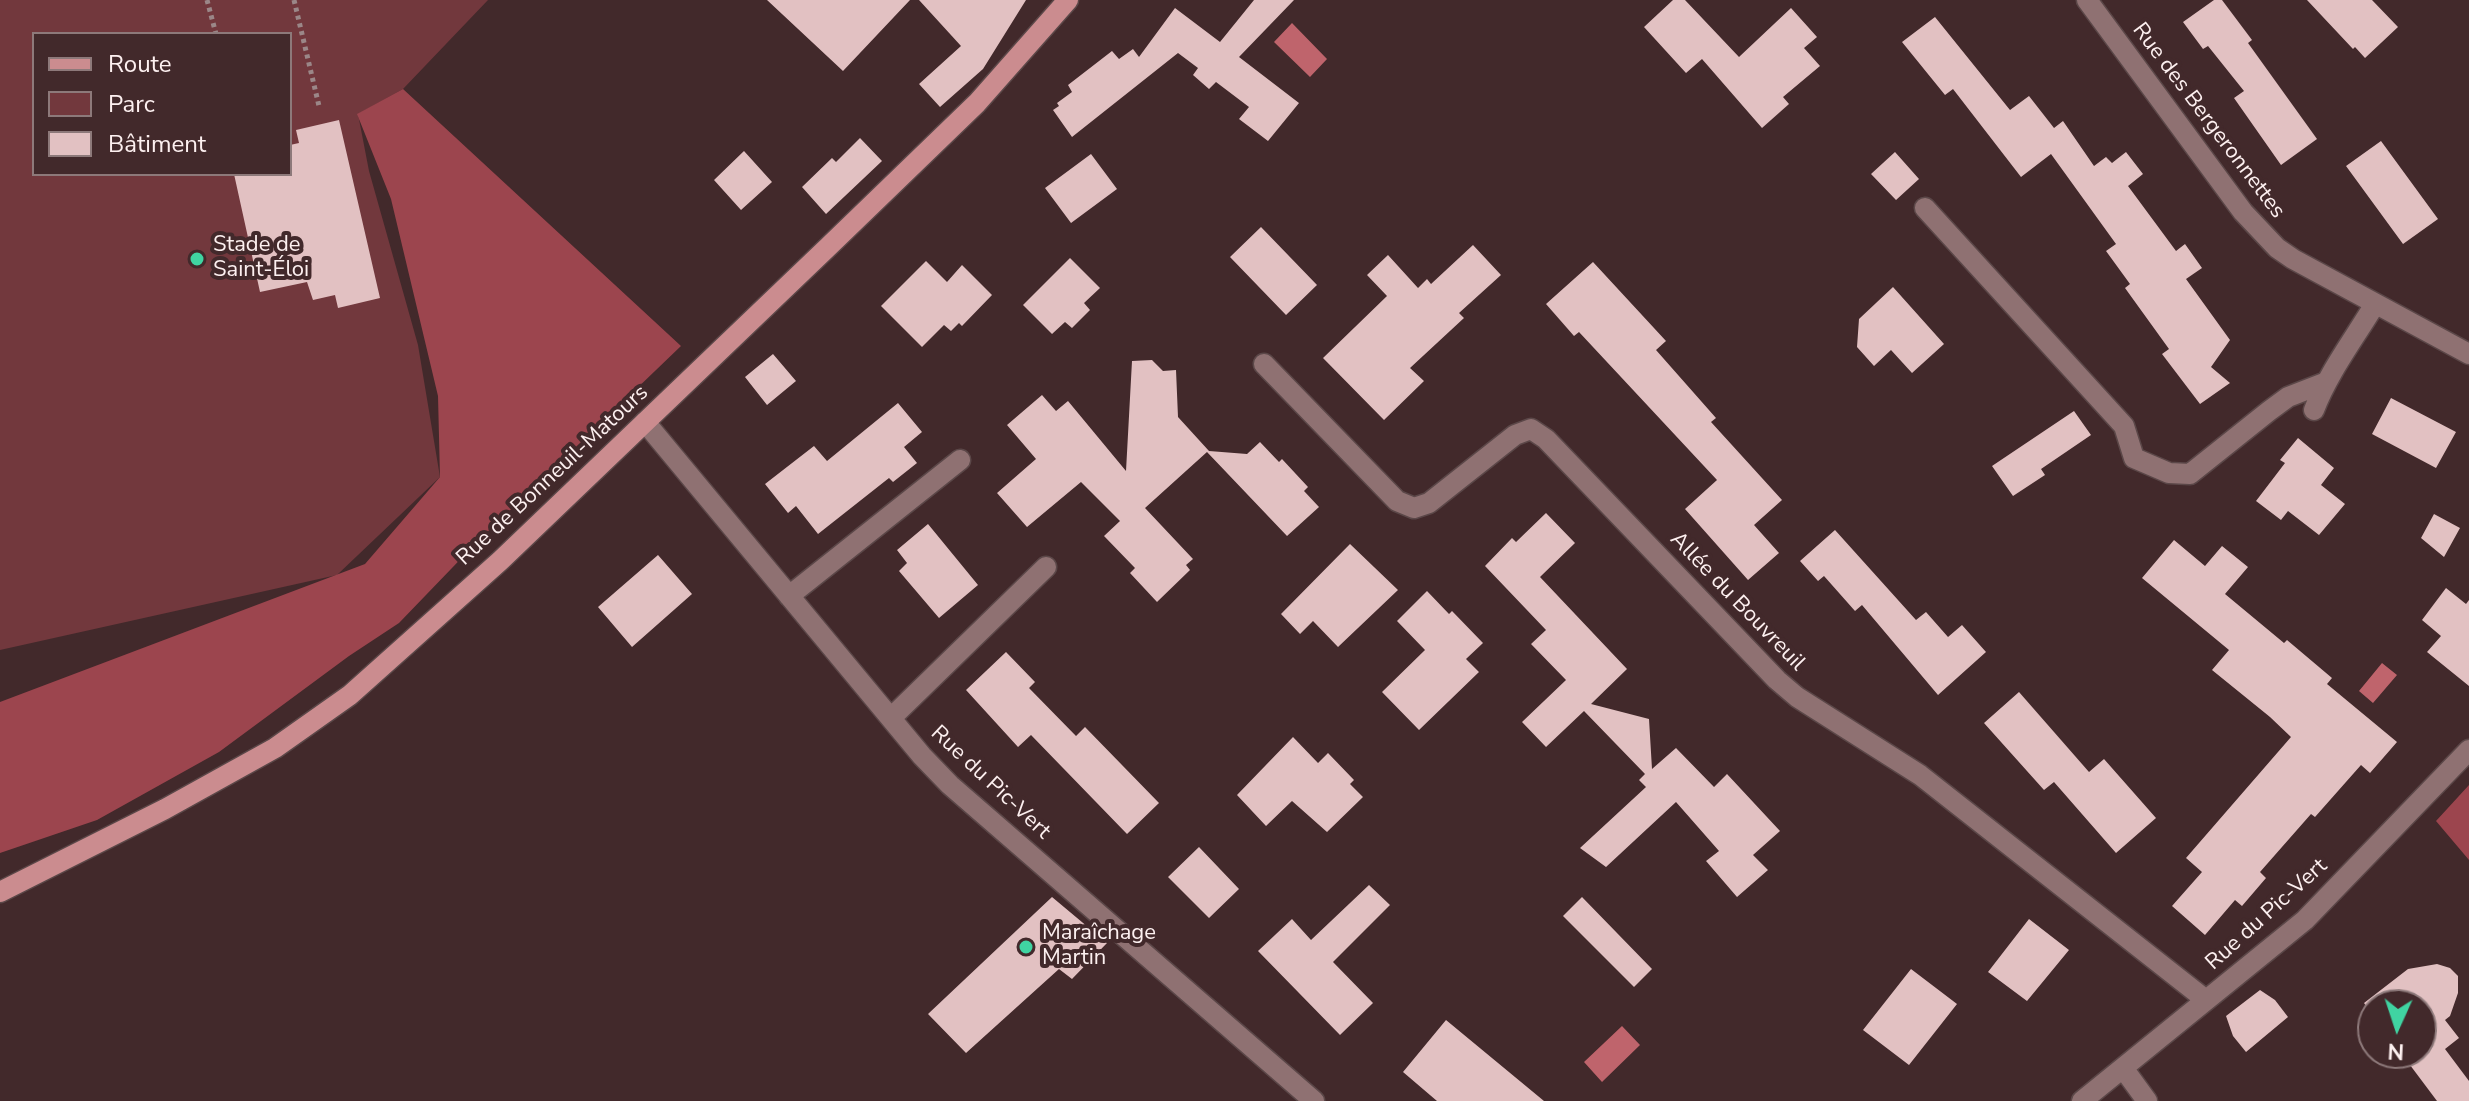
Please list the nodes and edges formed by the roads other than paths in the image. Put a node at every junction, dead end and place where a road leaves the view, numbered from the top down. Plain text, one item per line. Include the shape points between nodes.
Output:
1 (1068, 0) edge
2 (2087, 0) edge
3 (1925, 208) dead end
4 (2375, 304) junction
5 (2469, 354) edge
6 (1264, 364) dead end
7 (2324, 383) junction
8 (2314, 410) dead end
9 (645, 422) junction
10 (960, 460) dead end
11 (1046, 567) dead end
12 (789, 596) junction
13 (891, 718) junction
14 (2469, 750) edge
15 (0, 892) edge
16 (2206, 1000) junction
17 (2123, 1068) junction
18 (1314, 1101) edge
19 (2082, 1101) edge
20 (2147, 1101) edge

1 - 9 main road, Rue de Bonneuil-Matours via 977,103
2 - 4 street, Rue des Bergeronnettes via 2260,232 2293,259
3 - 7 street via 2124,426 2134,458 2169,473 2190,474 2288,397
4 - 5 street, Rue des Bergeronnettes
4 - 7 street
6 - 16 street, Allée du Bouvreuil via 1397,501 1414,508 1429,503 1515,435 1531,429 1546,439 1797,697 1920,775
7 - 8 street
9 - 12 street, Rue du Pic-Vert
9 - 15 main road, Rue de Bonneuil-Matours via 350,695 275,748
10 - 12 street
11 - 13 street
12 - 13 street, Rue du Pic-Vert
13 - 18 street, Rue du Pic-Vert via 950,785
14 - 16 street, Rue du Pic-Vert via 2305,920
16 - 17 street, Rue du Pic-Vert
17 - 19 street, Rue du Pic-Vert
17 - 20 street

